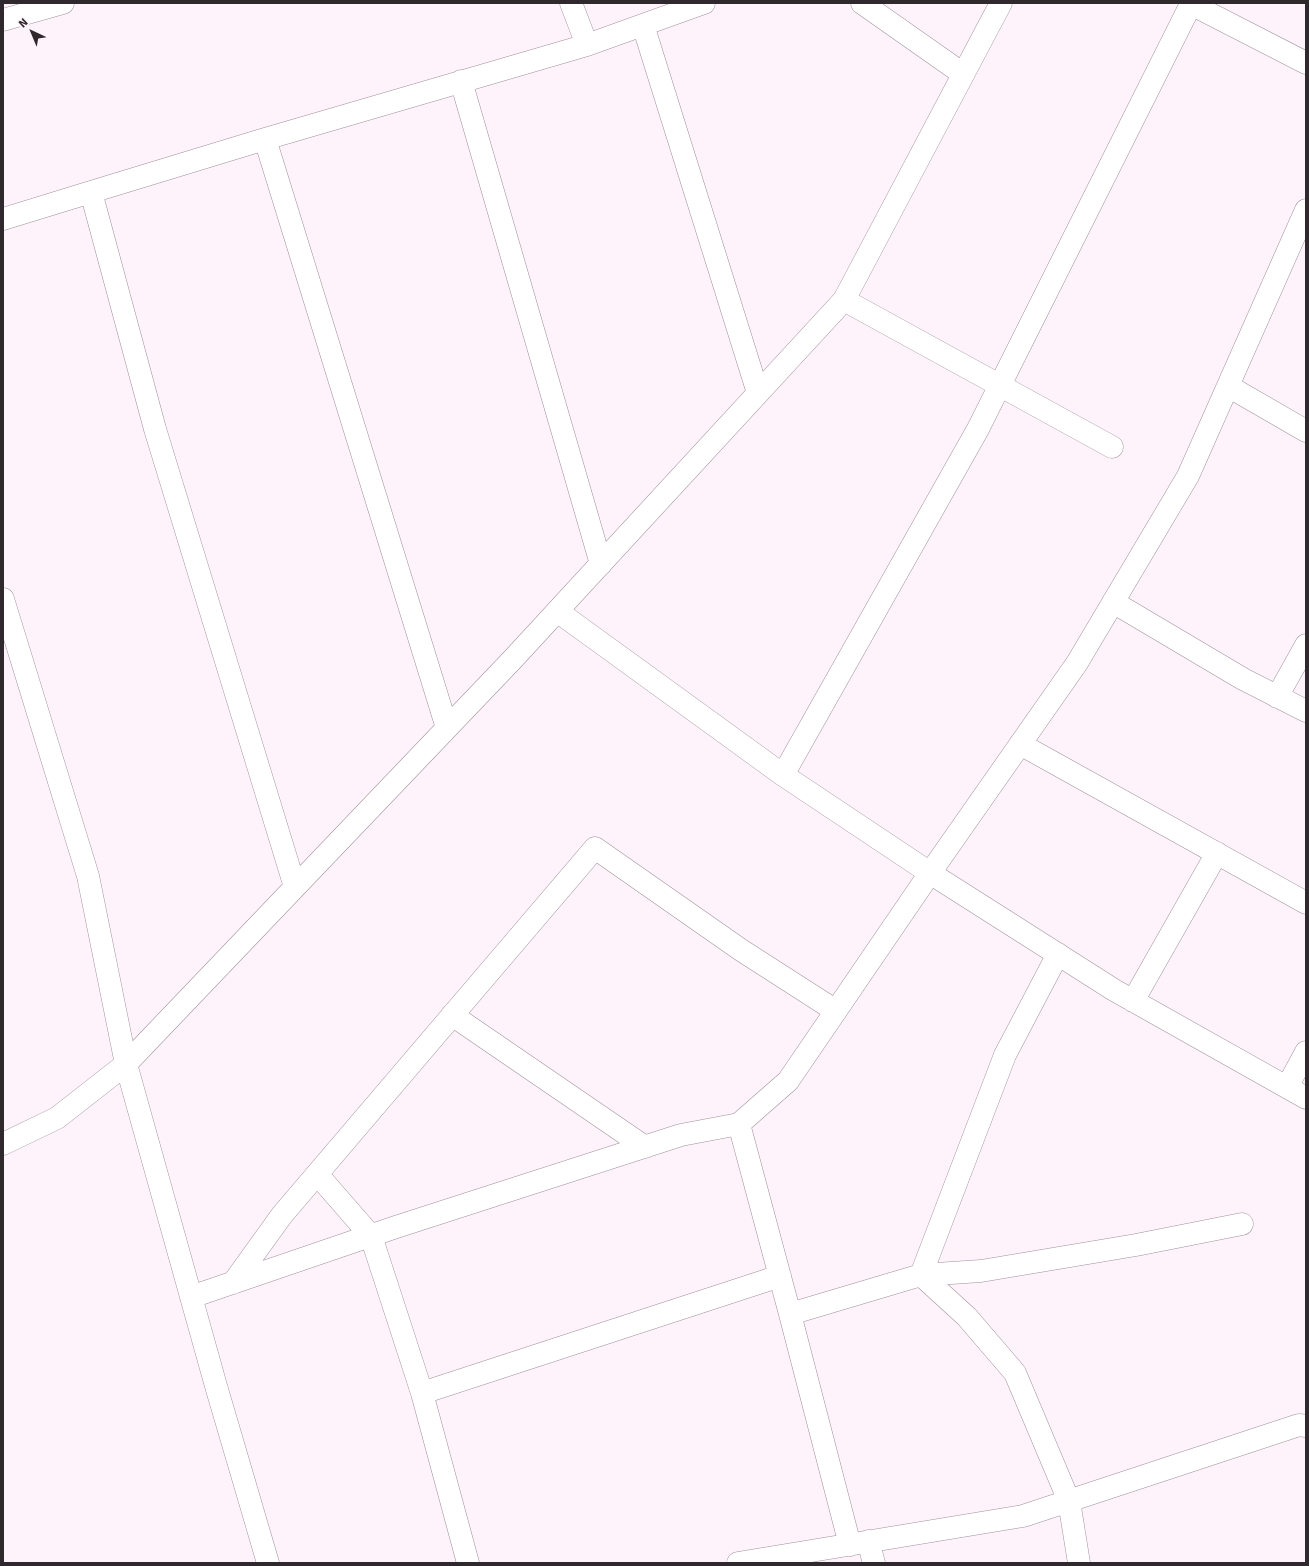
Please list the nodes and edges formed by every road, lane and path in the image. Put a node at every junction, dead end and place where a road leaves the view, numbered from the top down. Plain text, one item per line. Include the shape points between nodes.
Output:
1 (63, 3) edge
2 (572, 3) edge
3 (704, 3) edge
4 (862, 3) edge
5 (1001, 3) edge
6 (1191, 4) edge
7 (3, 20) edge
8 (643, 25) junction
9 (587, 45) junction
10 (1306, 63) edge
11 (963, 74) junction
12 (461, 81) junction
13 (265, 139) junction
14 (91, 192) junction
15 (1306, 210) edge
16 (3, 219) edge
17 (1300, 240) edge
18 (844, 300) junction
19 (1000, 384) junction
20 (1228, 386) junction
21 (758, 393) junction
22 (1306, 431) edge
23 (1112, 446) dead end
24 (601, 564) junction
25 (3, 599) edge
26 (1113, 602) junction
27 (557, 611) junction
28 (1306, 645) edge
29 (1277, 697) junction
30 (1306, 711) edge
31 (447, 728) junction
32 (1020, 744) junction
33 (783, 775) junction
34 (1217, 853) junction
35 (930, 873) junction
36 (295, 887) junction
37 (1306, 903) edge
38 (1058, 954) junction
39 (1133, 1001) junction
40 (836, 1011) junction
41 (452, 1015) junction
42 (1306, 1052) edge
43 (126, 1064) junction
44 (1287, 1087) junction
45 (1306, 1098) edge
46 (739, 1124) junction
47 (3, 1144) edge
48 (645, 1147) junction
49 (317, 1174) junction
50 (1242, 1224) dead end
51 (371, 1236) junction
52 (921, 1275) junction
53 (780, 1276) junction
54 (233, 1283) junction
55 (191, 1297) junction
56 (790, 1314) junction
57 (422, 1392) junction
58 (1306, 1426) edge
59 (1069, 1501) junction
60 (859, 1543) junction
61 (268, 1563) edge
62 (468, 1563) edge
63 (738, 1563) edge
64 (874, 1563) edge
65 (1079, 1563) edge

1 - 7 street
2 - 9 street
3 - 8 street
4 - 11 street
5 - 11 street
6 - 10 street
6 - 19 street
8 - 9 street
8 - 21 street
9 - 12 street
11 - 18 street
12 - 13 street
12 - 24 street
13 - 14 street
13 - 31 street
14 - 16 street
14 - 36 street via 155,429
15 - 17 street
17 - 20 street
18 - 19 street
18 - 21 street
19 - 23 street
19 - 33 street via 978,429
20 - 22 street
20 - 26 street via 1188,476
21 - 24 street
24 - 27 street
25 - 43 street via 88,876
26 - 29 street
26 - 32 street via 1077,663
27 - 31 street
27 - 33 street
28 - 29 street
29 - 30 street
31 - 36 street
32 - 34 street
32 - 35 street
33 - 35 street
34 - 37 street
34 - 39 street
35 - 38 street
35 - 40 street
36 - 43 street
38 - 39 street
38 - 52 street via 1005,1054
39 - 44 street
40 - 41 street via 741,950 595,848
40 - 46 street via 788,1081
41 - 48 street
41 - 49 street
42 - 44 street
43 - 47 street via 57,1118
43 - 55 street
44 - 45 street
46 - 48 street via 681,1135
46 - 53 street
48 - 51 street
49 - 51 street
49 - 54 street via 282,1215
50 - 52 street via 981,1271
51 - 54 street
51 - 57 street
52 - 56 street
52 - 59 street via 967,1317 1015,1373
53 - 56 street
53 - 57 street
54 - 55 street
55 - 61 street
56 - 60 street
57 - 62 street
58 - 59 street via 1299,1426
59 - 60 street via 1023,1516
59 - 65 street
60 - 63 street
60 - 64 street

